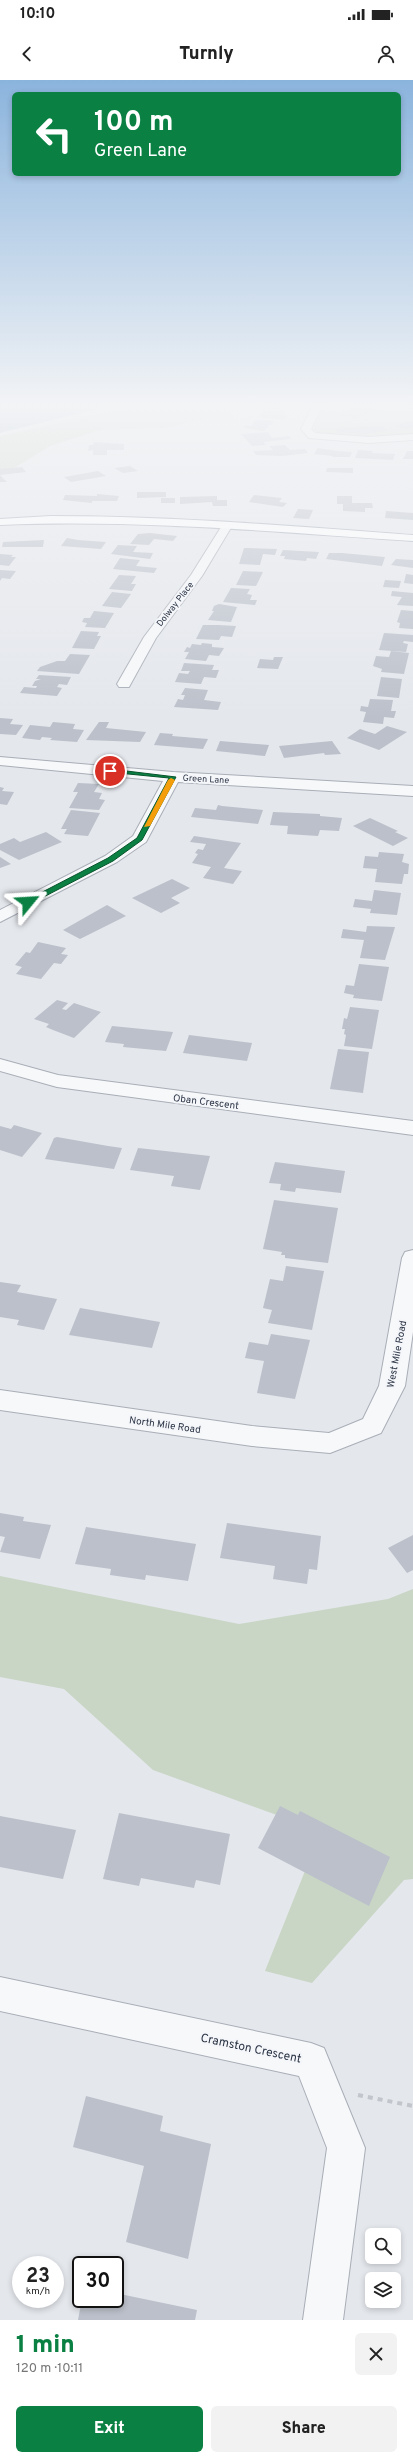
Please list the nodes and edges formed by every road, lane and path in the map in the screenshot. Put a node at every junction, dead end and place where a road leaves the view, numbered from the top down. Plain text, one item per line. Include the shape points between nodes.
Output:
1 (0, 522) edge
2 (228, 526) junction
3 (413, 538) edge
4 (124, 684) dead end
5 (0, 761) edge
6 (173, 777) junction
7 (413, 791) edge
8 (0, 917) edge
9 (0, 1065) edge
10 (413, 1128) edge
11 (413, 1258) edge
12 (0, 1400) edge
13 (330, 1443) joint
14 (0, 1994) edge
15 (322, 2088) junction
16 (413, 2106) edge
17 (323, 2320) edge

1 - 2 main road via 60,518
2 - 3 main road
2 - 4 street, Dolway Place via 196,576 150,637
5 - 6 street, Green Lane
6 - 7 street, Green Lane
6 - 8 street via 140,839 111,859
9 - 10 street, Oban Crescent via 57,1082
11 - 13 street, West Mile Road via 392,1386 372,1426
12 - 13 street, North Mile Road via 252,1436
14 - 15 street, Cramston Crescent via 311,2061
15 - 16 path
15 - 17 street, Cramston Crescent via 346,2148

